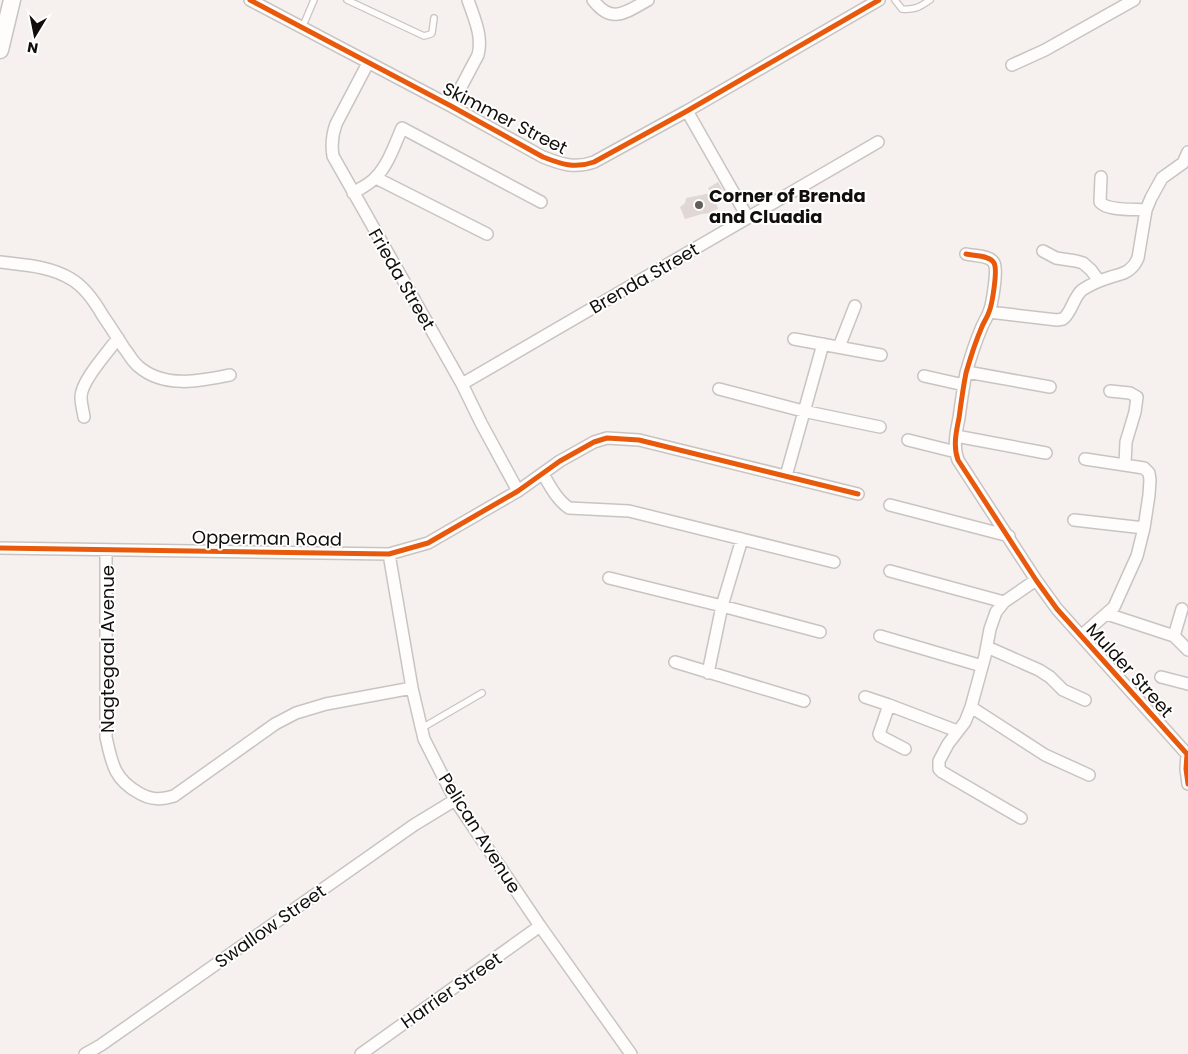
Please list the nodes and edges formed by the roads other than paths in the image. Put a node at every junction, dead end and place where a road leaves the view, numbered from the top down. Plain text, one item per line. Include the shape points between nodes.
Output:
1 (12, 0) edge
2 (250, 0) edge
3 (314, 0) edge
4 (347, 0) edge
5 (468, 0) edge
6 (593, 0) edge
7 (648, 0) edge
8 (879, 0) edge
9 (895, 0) edge
10 (930, 0) edge
11 (1134, 0) edge
12 (434, 18) dead end
13 (302, 28) junction
14 (0, 50) edge
15 (368, 63) junction
16 (1012, 65) dead end
17 (451, 106) junction
18 (688, 111) junction
19 (878, 142) dead end
20 (1188, 152) edge
21 (1101, 177) dead end
22 (376, 178) junction
23 (353, 193) junction
24 (541, 202) dead end
25 (1146, 210) junction
26 (748, 218) junction
27 (487, 234) dead end
28 (1043, 251) dead end
29 (966, 254) dead end
30 (0, 262) edge
31 (1099, 281) junction
32 (855, 306) dead end
33 (989, 312) junction
34 (118, 338) junction
35 (794, 339) dead end
36 (823, 344) junction
37 (839, 347) junction
38 (881, 355) dead end
39 (967, 372) junction
40 (230, 375) dead end
41 (924, 376) dead end
42 (462, 384) junction
43 (964, 385) junction
44 (1050, 387) dead end
45 (719, 389) dead end
46 (1110, 391) dead end
47 (803, 411) junction
48 (84, 416) dead end
49 (880, 427) dead end
50 (956, 436) junction
51 (908, 440) dead end
52 (956, 452) junction
53 (1046, 452) dead end
54 (1085, 459) dead end
55 (1125, 464) junction
56 (543, 474) junction
57 (786, 476) junction
58 (518, 491) junction
59 (858, 494) dead end
60 (890, 505) dead end
61 (1074, 520) dead end
62 (1144, 528) junction
63 (1009, 536) junction
64 (742, 539) junction
65 (0, 548) edge
66 (106, 550) junction
67 (389, 554) junction
68 (834, 562) dead end
69 (890, 571) dead end
70 (609, 578) dead end
71 (1036, 580) junction
72 (1004, 602) junction
73 (722, 606) junction
74 (1182, 609) dead end
75 (1107, 614) junction
76 (820, 632) dead end
77 (880, 636) dead end
78 (1081, 636) junction
79 (1174, 636) junction
80 (987, 647) junction
81 (1188, 650) edge
82 (675, 662) dead end
83 (982, 666) junction
84 (708, 673) junction
85 (1162, 677) dead end
86 (1188, 684) edge
87 (412, 688) junction
88 (482, 693) dead end
89 (865, 697) dead end
90 (1085, 700) dead end
91 (804, 701) dead end
92 (889, 705) junction
93 (971, 708) junction
94 (422, 728) junction
95 (957, 731) junction
96 (906, 749) dead end
97 (1187, 754) edge
98 (1089, 775) dead end
99 (1188, 784) edge
100 (455, 800) junction
101 (1021, 818) dead end
102 (540, 926) junction
103 (85, 1054) edge
104 (361, 1054) edge
105 (631, 1054) edge

1 - 14 street
2 - 13 street, Skimmer Street
3 - 13 lane
4 - 12 lane via 424,36 432,33
5 - 17 street via 480,37 480,49
6 - 7 street via 610,14 628,11
8 - 18 street, Skimmer Street
9 - 10 lane via 902,9 908,10
11 - 16 street via 1046,50
13 - 15 street, Skimmer Street
15 - 17 street, Skimmer Street
15 - 23 street, Frieda Street via 332,133 333,156
17 - 18 street, Skimmer Street via 543,156 572,166 594,162
18 - 26 street
19 - 26 street, Brenda Street
20 - 25 street via 1183,163 1162,178
21 - 25 street via 1102,205
22 - 23 street
22 - 24 street via 402,128
22 - 27 street
23 - 42 street, Frieda Street
25 - 31 street via 1135,264 1124,273
26 - 42 street, Brenda Street
28 - 31 street via 1056,258 1083,263
29 - 33 street via 986,257 996,266
30 - 34 street via 34,266 71,279 86,292
31 - 33 street via 1079,294 1063,319
32 - 37 street
33 - 39 street
34 - 40 street via 138,366 161,378 181,382
34 - 48 street via 85,384 81,397
35 - 36 street
36 - 37 street
36 - 47 street
37 - 38 street
39 - 43 street
39 - 44 street
41 - 43 street
42 - 58 street, Frieda Street
43 - 50 street
45 - 47 street
46 - 55 street via 1130,393 1137,398 1126,442
47 - 49 street
47 - 57 street
50 - 52 street
50 - 53 street
51 - 52 street
52 - 63 street, Mulder Street
54 - 55 street
55 - 62 street via 1150,472
56 - 57 street, Opperman Road via 594,442 617,438 639,440
56 - 58 street, Opperman Road
56 - 64 street via 559,500 569,508 629,510
57 - 59 street, Opperman Road
58 - 67 street, Opperman Road via 428,542
60 - 63 street
61 - 62 street
62 - 75 street via 1138,556 1114,607
63 - 71 street, Mulder Street
64 - 68 street
64 - 73 street
65 - 66 street, Opperman Road
66 - 67 street, Opperman Road
66 - 87 street, Nagtegaal Avenue via 106,738 118,775 128,787 146,796 163,799 174,796 275,724 296,713
67 - 87 street, Pelican Avenue
69 - 72 street
70 - 73 street
71 - 72 street
71 - 78 street, Mulder Street
72 - 80 street via 996,612
73 - 76 street
73 - 84 street
74 - 79 street
75 - 78 street
75 - 79 street
77 - 83 street
78 - 97 street, Mulder Street
79 - 81 street
80 - 83 street
80 - 90 street via 1039,670 1063,690
82 - 84 street
83 - 93 street
84 - 91 street
85 - 86 street
87 - 94 street, Pelican Avenue
88 - 94 lane
89 - 92 street
92 - 95 street
92 - 96 street via 880,736
93 - 95 street
93 - 98 street via 1045,755
94 - 100 street, Pelican Avenue via 424,739
95 - 101 street via 939,761 939,768
97 - 99 street, Mulder Street
100 - 102 street, Pelican Avenue
100 - 103 street, Swallow Street via 414,825
102 - 104 street, Harrier Street
102 - 105 street, Pelican Avenue

